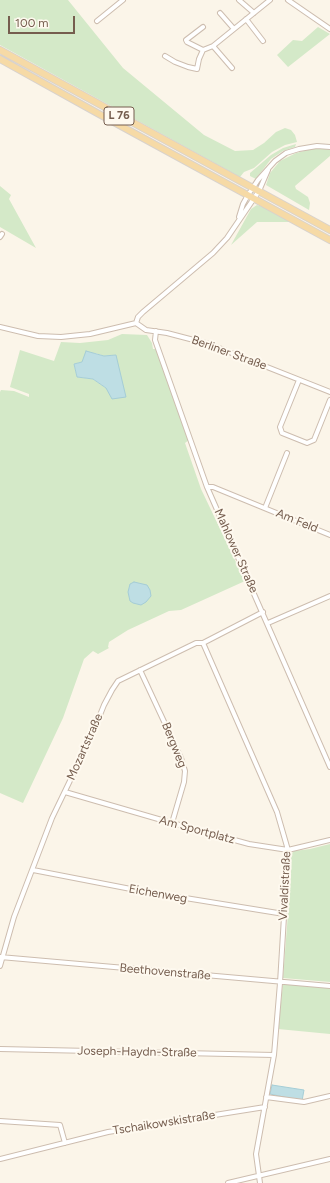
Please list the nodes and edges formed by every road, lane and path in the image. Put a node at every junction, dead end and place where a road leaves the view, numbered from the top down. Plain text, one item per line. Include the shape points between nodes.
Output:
1 (123, 0) edge
2 (239, 0) edge
3 (270, 0) edge
4 (288, 0) edge
5 (220, 13) dead end
6 (254, 13) junction
7 (246, 19) junction
8 (97, 21) dead end
9 (202, 27) dead end
10 (234, 29) junction
11 (330, 29) edge
12 (263, 41) dead end
13 (213, 46) junction
14 (0, 50) edge
15 (203, 50) junction
16 (165, 56) dead end
17 (0, 59) edge
18 (232, 68) dead end
19 (330, 146) edge
20 (256, 190) junction
21 (251, 197) junction
22 (238, 221) junction
23 (330, 230) edge
24 (330, 240) edge
25 (136, 324) junction
26 (0, 327) edge
27 (156, 331) junction
28 (299, 380) junction
29 (330, 392) edge
30 (330, 400) edge
31 (287, 454) dead end
32 (207, 486) junction
33 (265, 508) junction
34 (330, 534) edge
35 (330, 596) edge
36 (263, 612) junction
37 (268, 623) junction
38 (203, 643) junction
39 (140, 670) junction
40 (330, 767) edge
41 (65, 792) junction
42 (172, 823) junction
43 (330, 840) edge
44 (288, 850) junction
45 (33, 870) junction
46 (284, 914) junction
47 (1, 957) edge
48 (0, 966) edge
49 (280, 983) junction
50 (330, 986) edge
51 (0, 1049) edge
52 (274, 1055) junction
53 (330, 1096) edge
54 (266, 1097) junction
55 (265, 1107) junction
56 (0, 1121) edge
57 (65, 1143) junction
58 (0, 1159) edge
59 (330, 1159) edge
60 (259, 1176) junction
61 (228, 1183) edge
62 (260, 1183) edge

1 - 8 street
2 - 6 street
3 - 6 street
4 - 11 street
5 - 10 street
6 - 7 street
7 - 10 street
7 - 12 street
9 - 15 street via 186,40
10 - 13 street
13 - 15 street
13 - 18 street
14 - 20 main road, L 76
15 - 16 street via 197,69 188,68
17 - 21 main road, L 76
19 - 20 street via 292,151 275,161
20 - 21 street
20 - 21 street
20 - 23 main road, L 76
21 - 22 street
21 - 22 street via 243,204
21 - 24 main road, L 76
22 - 25 street via 220,247 143,312
25 - 26 street via 61,337 38,336
25 - 27 street, Berliner Straße via 142,329
27 - 28 street, Berliner Straße via 209,344
27 - 32 street, Mahlower Straße via 155,340
28 - 29 street, Berliner Straße
28 - 30 street via 280,427 282,433 307,443 314,440
31 - 33 street, Am Feld
32 - 33 street, Am Feld
32 - 36 street, Mahlower Straße
33 - 34 street, Am Feld
35 - 37 street
36 - 37 street, Mahlower Straße
36 - 38 street, Mozartstraße
37 - 40 street, Mahlower Straße
38 - 39 street, Mozartstraße via 196,643
38 - 44 street, Vivaldistraße via 277,812
39 - 41 street, Mozartstraße via 118,681 112,690
39 - 42 street, Bergweg via 185,771
41 - 42 street, Am Sportplatz
41 - 45 street, Mozartstraße via 52,818
42 - 44 street, Am Sportplatz via 249,844
43 - 44 street, Am Sportplatz
44 - 46 street, Vivaldistraße
45 - 46 street, Eichenweg
45 - 47 street, Mozartstraße
46 - 49 street, Vivaldistraße
47 - 48 street, Mozartstraße
47 - 49 street, Beethovenstraße
49 - 50 street, Beethovenstraße
49 - 52 street, Vivaldistraße
51 - 52 street, Joseph-Haydn-Straße
52 - 54 street, Vivaldistraße
53 - 54 street via 304,1102
54 - 55 street, Vivaldistraße
55 - 57 street, Tschaikowskistraße via 108,1132
55 - 60 street, Vivaldistraße via 256,1154
56 - 57 street via 60,1125
57 - 58 street, Tschaikowskistraße
59 - 60 street
60 - 61 street
60 - 62 street, Vivaldistraße

